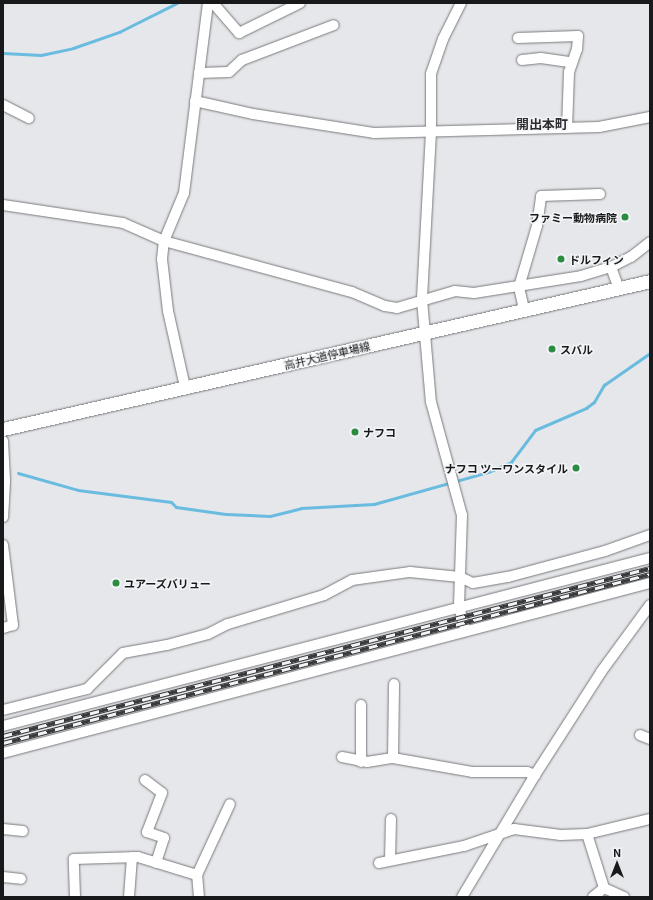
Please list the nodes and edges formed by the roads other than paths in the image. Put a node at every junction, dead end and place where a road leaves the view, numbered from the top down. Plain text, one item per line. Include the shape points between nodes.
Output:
1 (208, 3) edge
2 (213, 3) edge
3 (300, 3) edge
4 (461, 3) edge
5 (334, 24) dead end
6 (518, 38) dead end
7 (522, 60) dead end
8 (571, 62) junction
9 (199, 73) junction
10 (195, 101) junction
11 (3, 105) edge
12 (650, 117) edge
13 (29, 118) dead end
14 (567, 128) junction
15 (431, 132) junction
16 (600, 194) dead end
17 (3, 205) edge
18 (164, 241) junction
19 (650, 242) edge
20 (611, 267) junction
21 (650, 281) edge
22 (519, 287) junction
23 (619, 288) junction
24 (422, 300) junction
25 (524, 310) junction
26 (425, 332) junction
27 (185, 388) junction
28 (3, 429) edge
29 (3, 441) edge
30 (3, 517) edge
31 (650, 534) edge
32 (3, 545) edge
33 (650, 558) edge
34 (460, 577) junction
35 (650, 583) edge
36 (650, 605) edge
37 (459, 607) junction
38 (3, 628) edge
39 (466, 631) junction
40 (394, 684) dead end
41 (362, 704) dead end
42 (3, 710) edge
43 (3, 726) edge
44 (3, 753) edge
45 (342, 757) dead end
46 (393, 758) junction
47 (361, 762) junction
48 (535, 775) junction
49 (145, 780) dead end
50 (230, 804) dead end
51 (391, 819) dead end
52 (650, 819) edge
53 (3, 830) edge
54 (23, 831) dead end
55 (499, 833) junction
56 (587, 834) junction
57 (132, 857) junction
58 (390, 860) junction
59 (156, 862) junction
60 (379, 863) dead end
61 (197, 875) junction
62 (3, 877) edge
63 (21, 879) dead end
64 (604, 888) junction
65 (75, 897) edge
66 (129, 897) edge
67 (199, 897) edge
68 (462, 897) edge
69 (593, 897) edge
70 (624, 897) edge

1 - 9 street
2 - 3 street via 239,33
4 - 15 street via 443,39 431,74
5 - 9 street via 242,60 229,72
6 - 8 street via 578,36 577,49
7 - 8 street via 540,58
8 - 14 street
9 - 10 street
10 - 15 street via 253,114 374,133
10 - 18 street via 184,193
11 - 13 street
12 - 14 street via 628,123
14 - 15 street
15 - 24 street
16 - 22 street via 541,196 538,226
17 - 18 street via 123,223
18 - 24 street via 352,292 385,306 397,308
18 - 27 street via 164,286
19 - 20 street via 632,257
20 - 22 street
20 - 23 street
21 - 23 main road, 高井大道停車場線
22 - 24 street via 474,293 455,292
22 - 25 street
23 - 25 main road, 高井大道停車場線
24 - 26 street
25 - 26 main road, 高井大道停車場線
26 - 27 main road, 高井大道停車場線
26 - 34 street via 431,402 462,515
27 - 28 main road, 高井大道停車場線
29 - 30 street
31 - 34 street via 606,551 508,577 473,583
32 - 38 street via 13,625
33 - 37 street
34 - 37 street
34 - 42 street via 410,572 352,580 324,594 228,624 208,634 123,653 86,689
35 - 39 street
36 - 48 street via 601,672
37 - 39 street
37 - 43 street
39 - 44 street
40 - 46 street
41 - 47 street
45 - 47 street
46 - 47 street
46 - 48 street via 472,772 527,772
48 - 55 street
49 - 59 street via 162,793 147,832 164,838
50 - 61 street
51 - 58 street
52 - 56 street
53 - 54 street
55 - 56 street via 514,829 561,835
55 - 58 street via 464,846
55 - 68 street
56 - 64 street
57 - 59 street
57 - 65 street via 74,859
57 - 66 street
58 - 60 street
59 - 61 street
61 - 67 street
62 - 63 street
64 - 69 street
64 - 70 street

